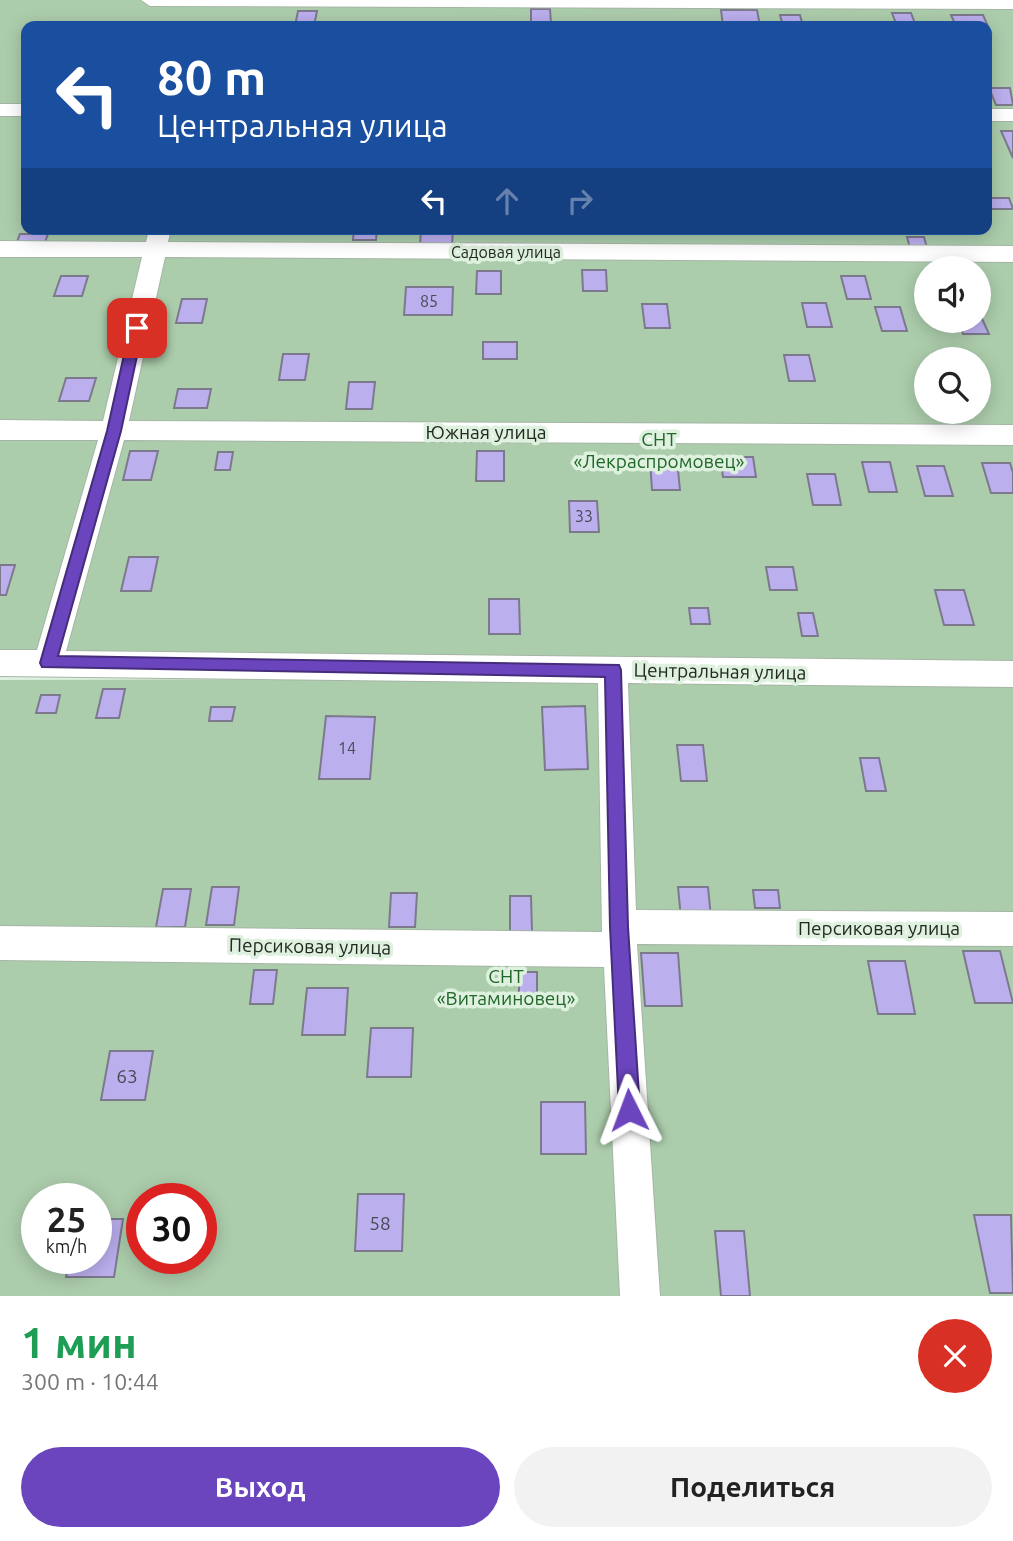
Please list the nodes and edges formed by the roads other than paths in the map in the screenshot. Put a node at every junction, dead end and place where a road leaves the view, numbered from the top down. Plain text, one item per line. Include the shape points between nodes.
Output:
1 (150, 0) edge
2 (1013, 3) edge
3 (220, 5) edge
4 (0, 110) edge
5 (21, 110) edge
6 (992, 115) edge
7 (1013, 115) edge
8 (157, 240) edge
9 (0, 249) edge
10 (1013, 254) edge
11 (0, 430) edge
12 (114, 431) junction
13 (1013, 435) edge
14 (0, 663) edge
15 (48, 663) junction
16 (613, 670) junction
17 (1013, 674) edge
18 (1013, 929) edge
19 (620, 939) junction
20 (0, 943) edge
21 (640, 1296) edge

1 - 3 street
2 - 3 street
4 - 5 street
6 - 7 street
8 - 9 street, Садовая улица
8 - 10 street, Садовая улица
8 - 12 street
11 - 12 street, Южная улица
12 - 13 street, Южная улица
12 - 15 street
14 - 15 street, Центральная улица
15 - 16 street, Центральная улица
16 - 17 street, Центральная улица
16 - 19 street
18 - 19 street, Персиковая улица
19 - 20 street, Персиковая улица
19 - 21 street

